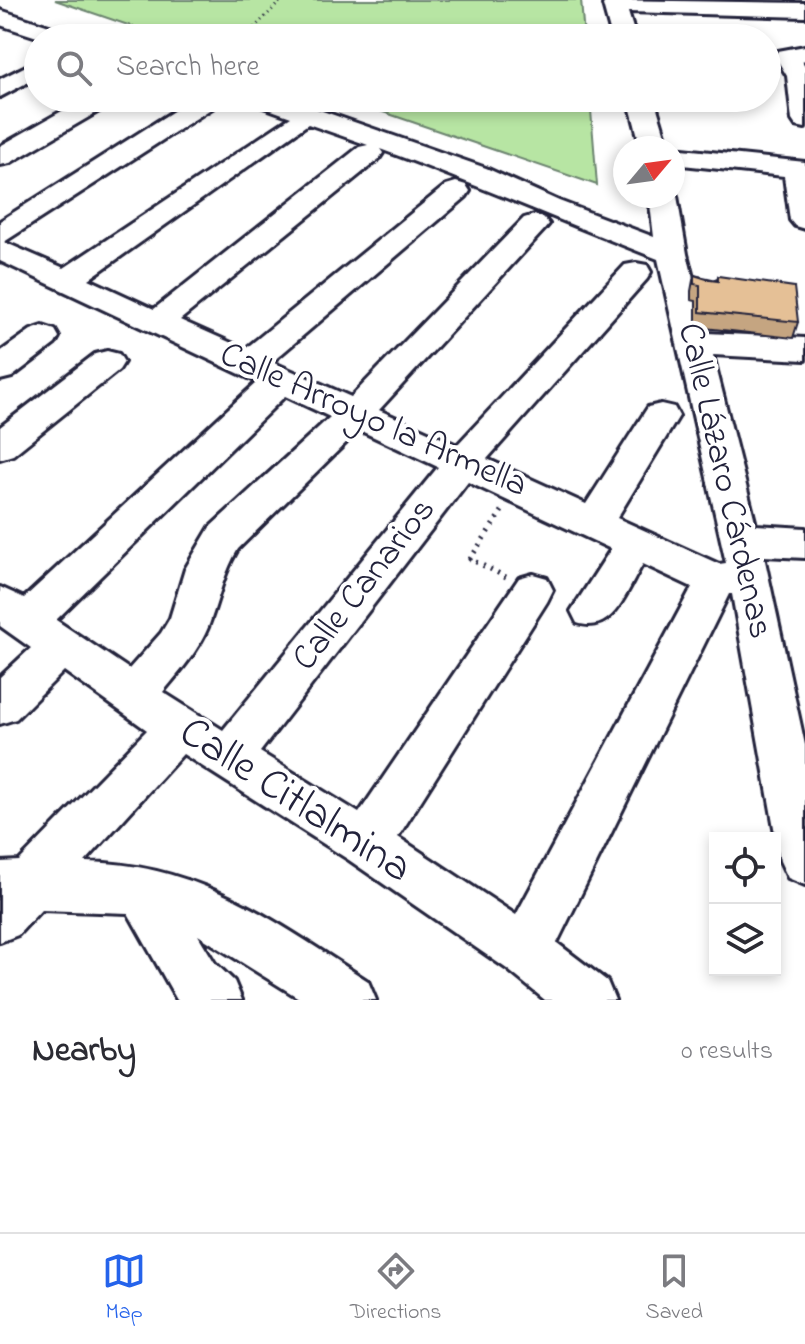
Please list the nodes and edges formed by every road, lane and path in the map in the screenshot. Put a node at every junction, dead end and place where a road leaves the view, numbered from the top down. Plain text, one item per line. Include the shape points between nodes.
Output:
1 (282, 0) edge
2 (805, 10) edge
3 (258, 24) edge
4 (620, 24) edge
5 (796, 57) edge
6 (24, 75) edge
7 (0, 89) edge
8 (79, 112) edge
9 (189, 112) edge
10 (301, 112) edge
11 (645, 112) edge
12 (805, 120) edge
13 (295, 124) dead end
14 (652, 136) edge
15 (369, 153) dead end
16 (0, 157) edge
17 (685, 157) edge
18 (801, 170) edge
19 (456, 191) dead end
20 (665, 208) edge
21 (805, 220) edge
22 (534, 224) dead end
23 (0, 234) edge
24 (0, 250) edge
25 (672, 254) junction
26 (636, 272) dead end
27 (66, 281) junction
28 (158, 322) junction
29 (43, 337) dead end
30 (694, 343) junction
31 (805, 349) edge
32 (107, 362) dead end
33 (247, 365) junction
34 (0, 369) edge
35 (282, 379) junction
36 (355, 414) junction
37 (661, 416) dead end
38 (0, 446) edge
39 (463, 462) junction
40 (518, 487) junction
41 (595, 522) junction
42 (636, 542) junction
43 (805, 543) edge
44 (470, 559) dead end
45 (735, 565) junction
46 (533, 590) dead end
47 (592, 611) dead end
48 (30, 624) edge
49 (787, 690) edge
50 (134, 694) junction
51 (7, 699) edge
52 (179, 727) junction
53 (228, 758) junction
54 (366, 844) junction
55 (805, 861) edge
56 (143, 890) junction
57 (9, 896) edge
58 (525, 951) junction
59 (197, 994) edge
60 (349, 1000) edge
61 (588, 1000) edge

1 - 3 path
2 - 4 street via 614,5
5 - 12 street
6 - 7 street
8 - 16 street
9 - 23 street
10 - 25 street via 476,174
11 - 14 street
13 - 27 street
15 - 28 street
17 - 18 street
18 - 21 street
19 - 33 street
20 - 25 street, Calle Lázaro Cárdenas
22 - 36 street
24 - 27 street, Calle Arroyo la Armella
25 - 30 street, Calle Lázaro Cárdenas
26 - 39 street, Calle Canarios
27 - 28 street, Calle Arroyo la Armella
28 - 33 street, Calle Arroyo la Armella
29 - 34 street
30 - 31 street
30 - 45 street, Calle Lázaro Cárdenas
32 - 38 street
33 - 35 street, Calle Arroyo la Armella
35 - 36 street, Calle Arroyo la Armella
35 - 48 street
36 - 39 street, Calle Arroyo la Armella
36 - 50 street via 224,538 205,569 190,621 176,646
37 - 41 street
39 - 40 street, Calle Arroyo la Armella
39 - 53 street, Calle Canarios
40 - 41 street, Calle Arroyo la Armella
40 - 44 path
41 - 42 street, Calle Arroyo la Armella
42 - 45 street, Calle Arroyo la Armella
42 - 47 street
43 - 45 street
45 - 49 street, Calle Lázaro Cárdenas
45 - 58 street
46 - 54 street
48 - 50 street, Calle Citlalmina
48 - 51 street
49 - 55 street, Calle Lázaro Cárdenas
50 - 52 street, Calle Citlalmina
52 - 53 street, Calle Citlalmina
52 - 57 street
53 - 54 street, Calle Citlalmina
54 - 58 street, Calle Citlalmina
56 - 57 street
56 - 59 street
56 - 60 street via 193,906
58 - 61 street, Calle Citlalmina

